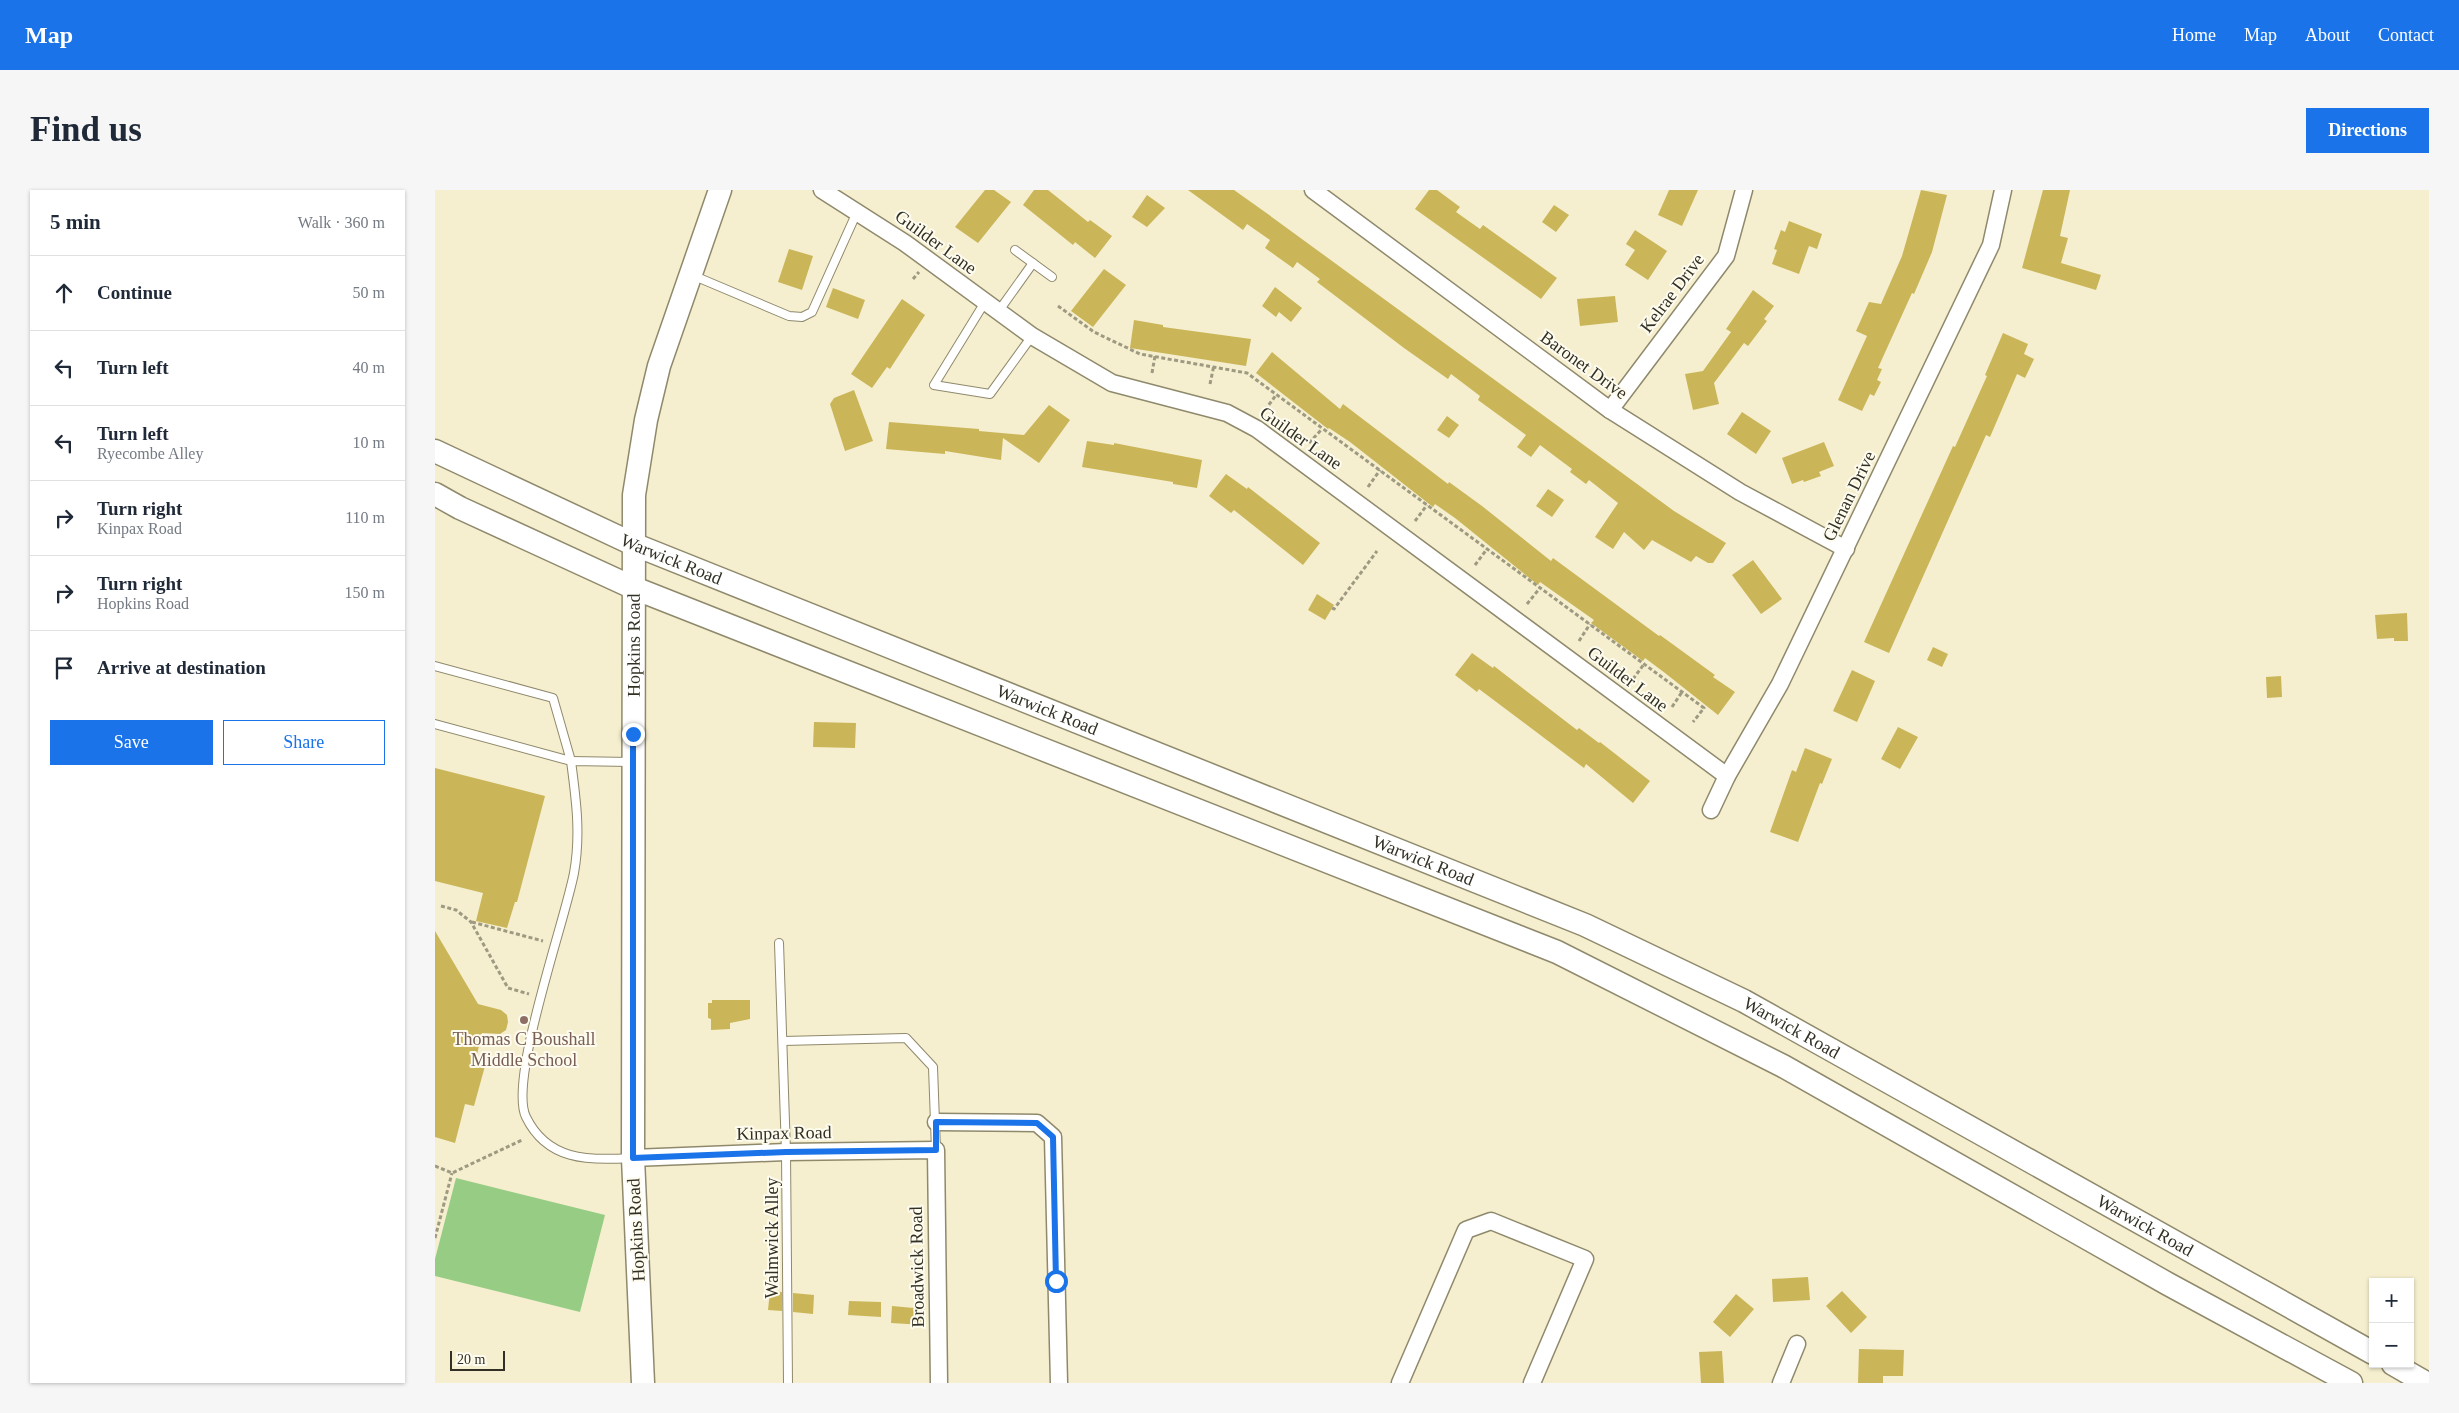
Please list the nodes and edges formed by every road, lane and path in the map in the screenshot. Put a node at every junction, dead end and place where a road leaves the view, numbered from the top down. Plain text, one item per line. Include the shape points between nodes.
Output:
1 (823, 190) edge
2 (1313, 190) edge
3 (1744, 190) edge
4 (2003, 190) edge
5 (717, 192) edge
6 (857, 211) junction
7 (1015, 250) dead end
8 (1033, 263) junction
9 (691, 274) junction
10 (1052, 277) dead end
11 (1058, 306) dead end
12 (992, 307) junction
13 (1031, 336) junction
14 (1155, 356) junction
15 (1214, 365) junction
16 (1152, 373) dead end
17 (1210, 384) dead end
18 (1276, 395) junction
19 (1265, 410) dead end
20 (1610, 410) junction
21 (1322, 429) junction
22 (1309, 443) dead end
23 (435, 451) edge
24 (1380, 470) junction
25 (1368, 486) dead end
26 (435, 494) edge
27 (1427, 505) junction
28 (1415, 521) dead end
29 (633, 544) junction
30 (1487, 549) junction
31 (1846, 549) junction
32 (1377, 551) dead end
33 (1475, 565) dead end
34 (634, 588) junction
35 (1540, 588) junction
36 (1527, 604) dead end
37 (1332, 608) dead end
38 (1590, 624) junction
39 (1579, 641) dead end
40 (1644, 664) junction
41 (435, 666) edge
42 (1633, 680) dead end
43 (1682, 692) junction
44 (1672, 707) dead end
45 (1693, 722) dead end
46 (435, 724) edge
47 (571, 760) junction
48 (633, 762) junction
49 (1727, 776) junction
50 (1711, 810) dead end
51 (441, 906) dead end
52 (471, 922) junction
53 (543, 942) dead end
54 (779, 943) dead end
55 (530, 994) dead end
56 (783, 1041) junction
57 (936, 1122) junction
58 (521, 1140) dead end
59 (936, 1150) junction
60 (786, 1152) junction
61 (633, 1158) junction
62 (435, 1166) edge
63 (452, 1173) junction
64 (435, 1238) edge
65 (1797, 1344) dead end
66 (2369, 1351) edge
67 (2400, 1368) edge
68 (643, 1383) edge
69 (788, 1383) edge
70 (939, 1383) edge
71 (1059, 1383) edge
72 (1401, 1383) edge
73 (1532, 1383) edge
74 (1781, 1383) edge
75 (2351, 1383) edge
76 (2426, 1383) edge

1 - 6 street, Guilder Lane
2 - 20 street, Baronet Drive
3 - 20 street, Kelrae Drive via 1726,256
4 - 31 street, Glenan Drive via 1991,245
5 - 9 main road, Hopkins Road
6 - 9 lane via 812,312 802,317 789,316
6 - 12 street, Guilder Lane
7 - 8 lane
8 - 10 lane
8 - 12 lane
9 - 29 main road, Hopkins Road via 659,366 646,420 634,495
11 - 14 path via 1094,332 1125,348
12 - 13 street, Guilder Lane
12 - 13 lane via 934,386 990,394
13 - 49 street, Guilder Lane via 1112,383 1227,413 1257,429
14 - 15 path
14 - 16 path
15 - 17 path
15 - 18 path via 1247,373
18 - 19 path
18 - 21 path
20 - 31 street, Baronet Drive via 1740,492
21 - 22 path
21 - 24 path
23 - 29 main road, Warwick Road
24 - 25 path
24 - 27 path
26 - 34 main road, Warwick Road
27 - 28 path
27 - 30 path
29 - 34 main road, Hopkins Road
29 - 66 main road, Warwick Road via 1585,925 1655,957 1744,1001
30 - 33 path
30 - 35 path
31 - 49 street, Glenan Drive via 1779,684
32 - 37 path
34 - 48 main road, Hopkins Road
34 - 75 main road, Warwick Road via 1557,952 1783,1066
35 - 36 path
35 - 38 path
38 - 39 path
38 - 40 path
40 - 42 path
40 - 43 path
41 - 47 lane via 553,698
43 - 44 path
43 - 45 path via 1704,708
46 - 47 lane
47 - 48 lane
47 - 61 lane via 579,842 521,1089 525,1115 542,1141 568,1155 598,1160
48 - 61 main road, Hopkins Road
49 - 50 street, Glenan Drive
51 - 52 path via 456,910
52 - 53 path
52 - 55 path via 508,988
54 - 56 lane, Walmwick Alley
56 - 57 lane via 906,1038 933,1067
56 - 60 lane, Walmwick Alley
57 - 59 lane
57 - 71 street via 1037,1123 1053,1137
58 - 63 path
59 - 60 street, Kinpax Road
59 - 70 street, Broadwick Road
60 - 61 street, Kinpax Road
60 - 69 lane, Walmwick Alley
61 - 68 main road, Hopkins Road
62 - 63 path
63 - 64 path
65 - 74 street
67 - 76 main road
72 - 73 street via 1465,1230 1491,1221 1585,1259

